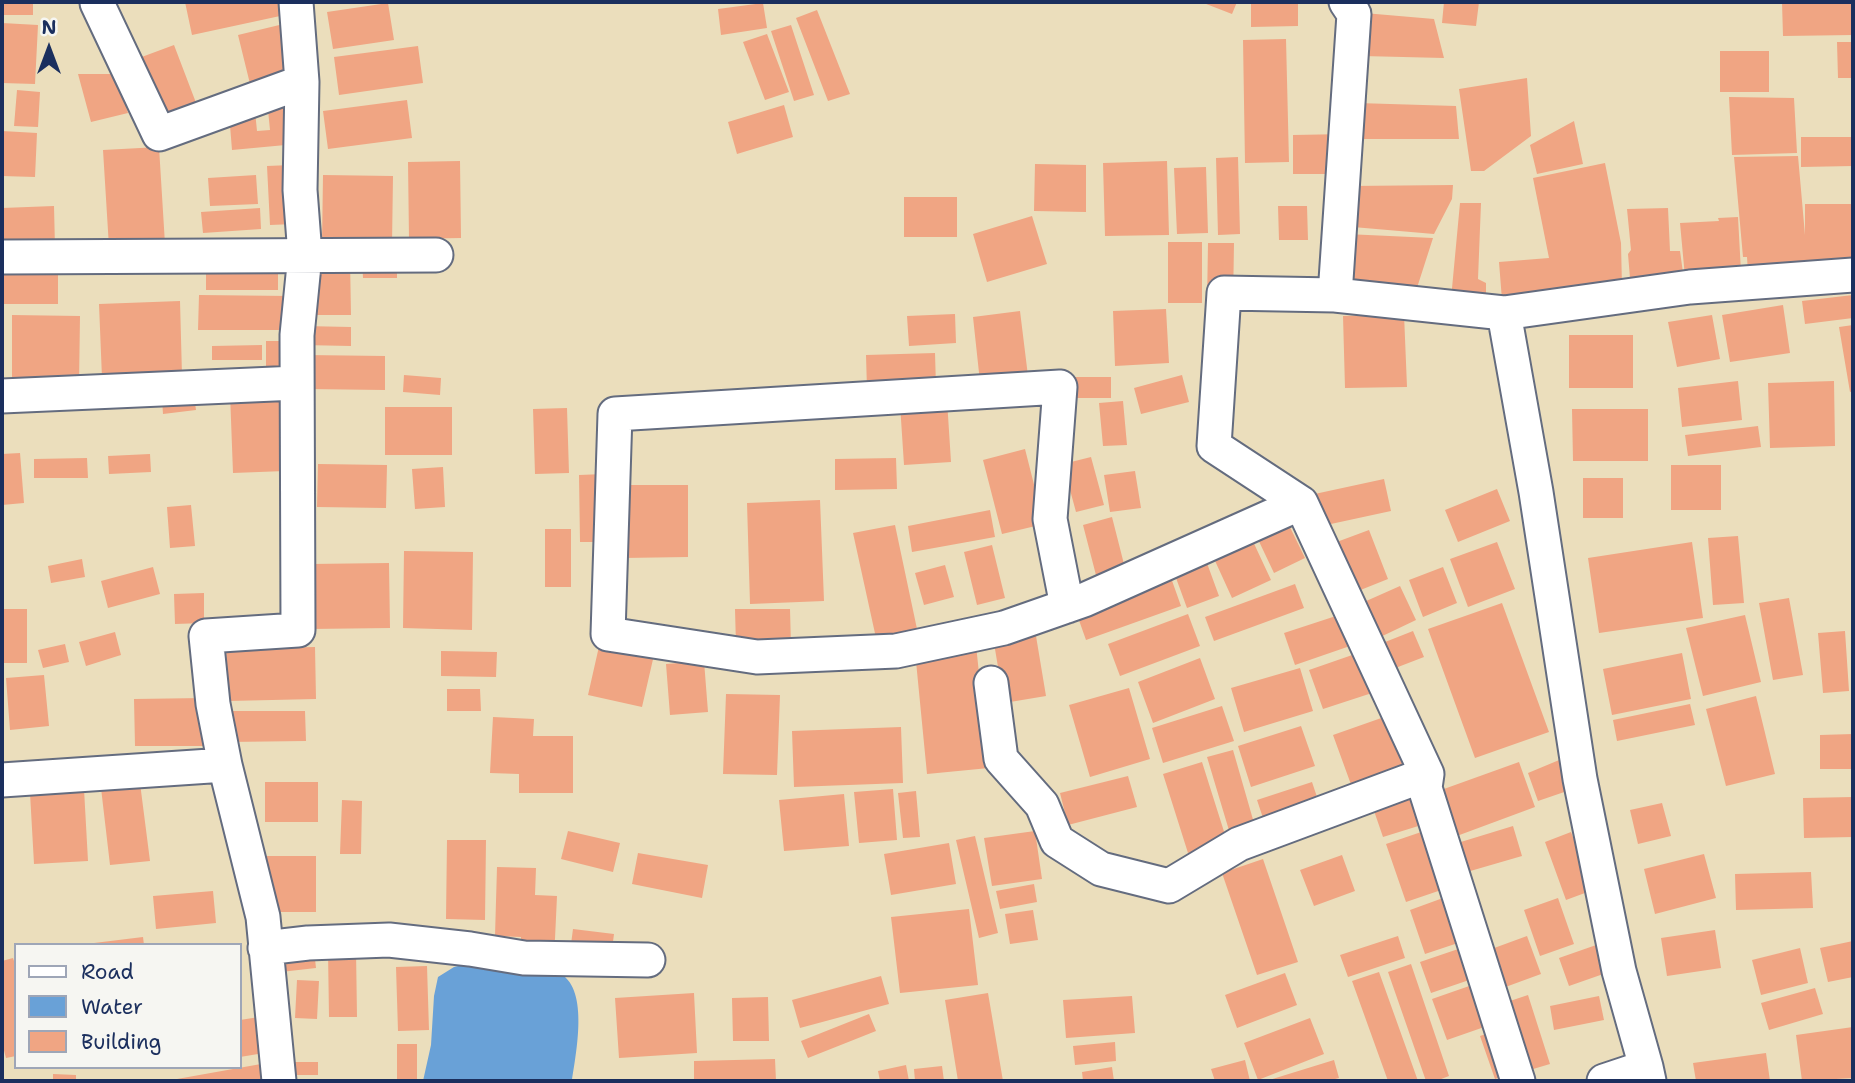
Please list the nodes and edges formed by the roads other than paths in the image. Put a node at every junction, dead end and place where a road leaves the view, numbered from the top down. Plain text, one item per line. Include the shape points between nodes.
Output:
1 (296, 2) edge
2 (1346, 2) edge
3 (97, 3) edge
4 (302, 82) junction
5 (305, 254) junction
6 (436, 254) dead end
7 (2, 257) edge
8 (1853, 275) edge
9 (1335, 295) junction
10 (1504, 313) junction
11 (297, 383) junction
12 (2, 396) edge
13 (1301, 503) junction
14 (1067, 606) junction
15 (990, 683) dead end
16 (225, 765) junction
17 (1427, 774) junction
18 (2, 780) edge
19 (265, 948) junction
20 (648, 960) dead end
21 (1648, 1074) edge
22 (279, 1081) edge
23 (1518, 1081) edge
24 (1604, 1081) edge

1 - 4 street
2 - 9 street via 1354,14
3 - 4 street via 159,134
4 - 5 street via 300,190
5 - 6 street
5 - 7 street
5 - 11 street
8 - 10 street via 1690,287
9 - 10 street
9 - 13 street via 1223,293 1214,446
10 - 21 street via 1580,779 1619,971
11 - 12 street
11 - 16 street via 298,630 206,636
13 - 14 street
13 - 17 street
14 - 14 street via 1050,519 1060,387 615,414 608,634 757,657 896,651 1004,628
15 - 17 street via 1001,760 1042,805 1057,841 1101,869 1169,887 1239,844
16 - 18 street
16 - 19 street via 263,917
17 - 23 street via 1425,788
19 - 20 street via 389,940 524,958
19 - 22 street
21 - 24 street

